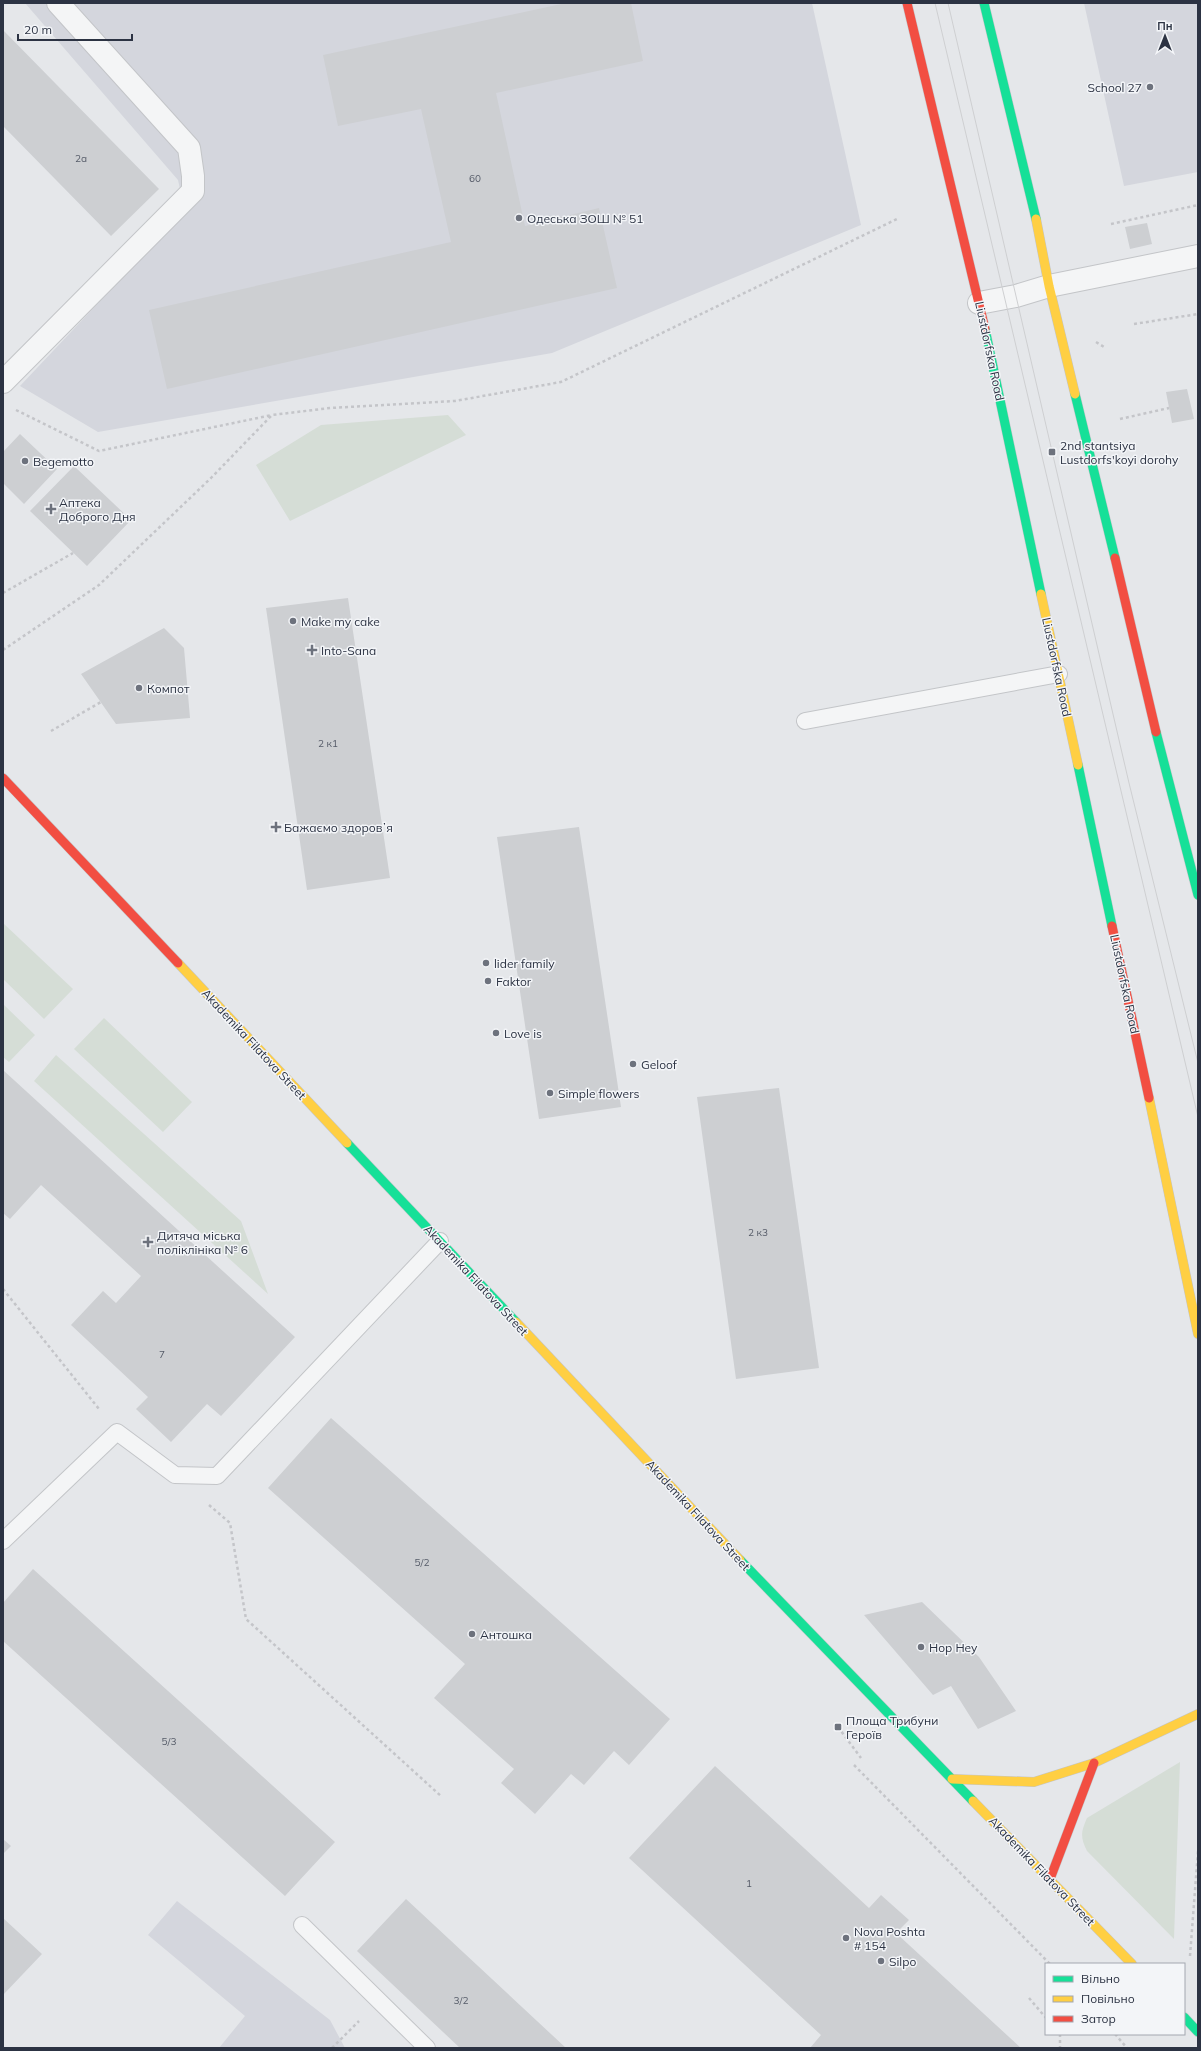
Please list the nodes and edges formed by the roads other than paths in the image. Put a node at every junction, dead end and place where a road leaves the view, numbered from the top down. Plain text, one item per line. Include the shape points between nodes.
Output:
1 (58, 3) edge
2 (907, 3) edge
3 (984, 3) edge
4 (1198, 256) edge
5 (1049, 286) junction
6 (980, 303) junction
7 (3, 382) edge
8 (1059, 674) junction
9 (805, 721) dead end
10 (3, 778) edge
11 (1198, 895) edge
12 (440, 1241) junction
13 (1198, 1334) edge
14 (3, 1542) edge
15 (1198, 1714) edge
16 (1094, 1763) junction
17 (952, 1779) junction
18 (1050, 1879) junction
19 (302, 1925) dead end
20 (1131, 1963) edge
21 (1185, 2018) edge
22 (1198, 2032) edge
23 (427, 2048) edge

1 - 7 street via 189,148 193,191
2 - 6 main road, Liustdorfska Road
3 - 5 main road via 1030,191
4 - 5 street
5 - 6 street
5 - 11 main road
6 - 8 main road, Liustdorfska Road
8 - 9 lane
8 - 13 main road, Liustdorfska Road
10 - 12 main road, Akademika Filatova Street
12 - 14 lane via 217,1476 175,1475 117,1432
12 - 17 main road, Akademika Filatova Street via 792,1615
15 - 16 main road
16 - 17 main road via 1034,1782
16 - 18 main road
17 - 18 main road, Akademika Filatova Street
18 - 20 main road, Akademika Filatova Street
19 - 23 lane
21 - 22 main road

